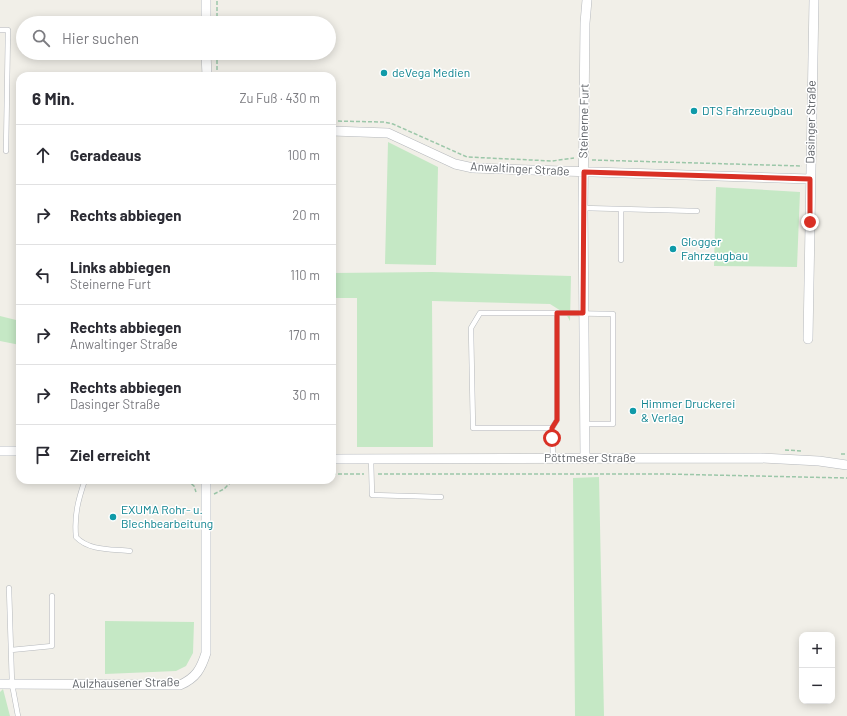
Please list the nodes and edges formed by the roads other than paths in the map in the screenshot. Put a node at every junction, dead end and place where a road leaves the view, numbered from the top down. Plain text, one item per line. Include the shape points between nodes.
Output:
1 (206, 0) edge
2 (588, 0) edge
3 (814, 0) edge
4 (206, 16) edge
5 (0, 30) edge
6 (206, 60) edge
7 (206, 72) edge
8 (336, 131) edge
9 (6, 152) dead end
10 (584, 172) junction
11 (810, 179) junction
12 (583, 208) junction
13 (621, 209) junction
14 (697, 211) dead end
15 (621, 260) dead end
16 (557, 313) junction
17 (583, 313) junction
18 (808, 339) dead end
19 (585, 424) junction
20 (552, 428) junction
21 (0, 451) edge
22 (16, 451) edge
23 (336, 458) edge
24 (371, 458) junction
25 (553, 458) junction
26 (585, 458) junction
27 (847, 465) edge
28 (84, 484) edge
29 (206, 484) edge
30 (441, 497) dead end
31 (130, 551) dead end
32 (9, 588) dead end
33 (52, 596) dead end
34 (11, 650) junction
35 (0, 684) edge
36 (12, 684) junction
37 (18, 716) edge

1 - 4 street
2 - 10 street, Steinerne Furt via 585,23
3 - 11 street, Dasinger Straße
5 - 9 lane via 8,30
6 - 7 street
8 - 10 street, Anwaltinger Straße via 388,133 455,164 473,168
10 - 11 street, Anwaltinger Straße
10 - 12 street, Steinerne Furt
11 - 18 street, Dasinger Straße
12 - 13 lane
12 - 17 street, Steinerne Furt
13 - 14 lane
13 - 15 lane
16 - 17 lane
16 - 20 lane via 557,420
16 - 20 lane via 480,313 471,328 473,428
17 - 19 street, Steinerne Furt
17 - 19 lane via 613,314 613,424
19 - 26 street, Steinerne Furt
20 - 25 lane
21 - 22 street
23 - 24 street, Pöttmeser Straße
24 - 25 street, Pöttmeser Straße
24 - 30 lane via 372,495
25 - 26 street, Pöttmeser Straße
26 - 27 street, Pöttmeser Straße via 761,458
28 - 31 lane via 74,522 76,537 82,543 96,548
29 - 36 street, Aulzhausener Straße via 206,653 196,675 188,681 174,685
32 - 34 lane
33 - 34 lane via 52,646
34 - 36 lane
35 - 36 street, Aulzhausener Straße
36 - 37 lane

